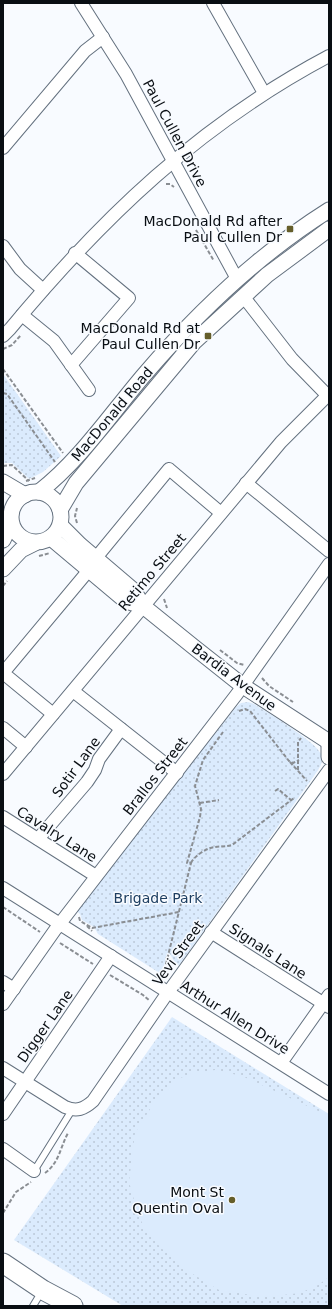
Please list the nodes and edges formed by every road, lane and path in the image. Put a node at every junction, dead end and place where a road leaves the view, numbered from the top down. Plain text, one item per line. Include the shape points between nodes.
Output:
1 (81, 3) edge
2 (213, 3) edge
3 (104, 37) junction
4 (329, 56) edge
5 (264, 93) junction
6 (3, 148) edge
7 (173, 161) junction
8 (162, 186) dead end
9 (175, 189) dead end
10 (329, 210) edge
11 (195, 228) dead end
12 (329, 229) edge
13 (3, 246) edge
14 (75, 253) junction
15 (215, 261) dead end
16 (237, 279) junction
17 (43, 290) junction
18 (243, 296) junction
19 (27, 319) junction
20 (3, 336) edge
21 (3, 349) edge
22 (71, 365) junction
23 (3, 370) edge
24 (89, 390) dead end
25 (3, 393) edge
26 (328, 396) edge
27 (64, 455) dead end
28 (56, 464) dead end
29 (3, 466) edge
30 (3, 482) edge
31 (246, 483) junction
32 (30, 486) junction
33 (79, 503) dead end
34 (8, 513) edge
35 (221, 513) junction
36 (60, 518) junction
37 (78, 527) dead end
38 (51, 538) junction
39 (3, 540) edge
40 (36, 550) junction
41 (329, 552) edge
42 (57, 554) dead end
43 (92, 564) junction
44 (329, 564) edge
45 (8, 572) edge
46 (3, 586) edge
47 (164, 597) dead end
48 (143, 606) junction
49 (173, 613) dead end
50 (220, 650) dead end
51 (244, 663) dead end
52 (262, 677) dead end
53 (242, 686) junction
54 (73, 691) junction
55 (295, 704) dead end
56 (53, 714) junction
57 (235, 716) dead end
58 (3, 728) edge
59 (226, 728) dead end
60 (121, 729) junction
61 (298, 742) dead end
62 (329, 742) edge
63 (329, 746) edge
64 (26, 747) junction
65 (329, 757) edge
66 (299, 760) junction
67 (289, 761) junction
68 (298, 770) junction
69 (329, 770) edge
70 (177, 772) junction
71 (3, 774) edge
72 (303, 787) dead end
73 (275, 790) dead end
74 (295, 798) dead end
75 (219, 800) dead end
76 (292, 800) junction
77 (200, 803) junction
78 (3, 817) edge
79 (38, 839) junction
80 (191, 863) junction
81 (96, 876) junction
82 (3, 888) edge
83 (3, 907) edge
84 (179, 912) junction
85 (78, 915) dead end
86 (60, 923) junction
87 (87, 926) junction
88 (40, 932) dead end
89 (211, 932) junction
90 (96, 935) dead end
91 (111, 956) junction
92 (163, 976) dead end
93 (3, 982) edge
94 (14, 989) junction
95 (169, 992) junction
96 (327, 1002) edge
97 (3, 1004) edge
98 (280, 1063) junction
99 (3, 1068) edge
100 (24, 1082) junction
101 (329, 1094) edge
102 (75, 1110) junction
103 (3, 1114) edge
104 (3, 1149) edge
105 (34, 1171) joint
106 (3, 1263) edge
107 (43, 1290) junction
108 (33, 1306) edge
109 (72, 1306) edge

1 - 3 street, Paul Cullen Drive
2 - 5 street
3 - 6 street via 82,54
3 - 7 street, Paul Cullen Drive
4 - 5 street
5 - 7 street
7 - 14 street via 112,215
7 - 16 street, Paul Cullen Drive
8 - 9 path via 170,184
10 - 16 street, MacDonald Road
11 - 15 path
12 - 18 street, MacDonald Road
13 - 17 street via 20,270
14 - 17 street
14 - 22 street via 129,298
16 - 32 street, MacDonald Road via 170,345 63,472
17 - 19 street
18 - 26 street via 292,358
18 - 36 street, MacDonald Road via 194,342 151,392 76,483
19 - 20 street
19 - 21 path via 14,343
19 - 22 street via 54,341
22 - 24 street
23 - 27 path
25 - 28 path via 7,394
26 - 31 street, Retimo Street via 281,442
29 - 32 path via 12,465
30 - 32 street
31 - 35 street, Retimo Street
31 - 41 street
32 - 34 street
32 - 36 street via 52,498
33 - 37 path via 75,516
34 - 39 street
34 - 40 street via 20,537
35 - 43 street via 169,469
35 - 48 street, Retimo Street
36 - 38 street
36 - 43 street, Bardia Avenue
38 - 40 street
38 - 43 street, Bardia Avenue
40 - 42 path
40 - 45 street via 21,550
43 - 48 street, Bardia Avenue via 134,590
43 - 56 street via 4,673
44 - 53 street, Brallos Street
45 - 46 path
47 - 49 path via 167,608
48 - 53 street, Bardia Avenue
48 - 54 street, Retimo Street
50 - 51 path via 237,664
52 - 55 path via 269,686
53 - 62 street, Bardia Avenue
53 - 70 street, Brallos Street
54 - 56 street, Retimo Street
54 - 60 street
56 - 64 street, Retimo Street
57 - 67 path via 239,711 250,710
58 - 64 street
59 - 77 path via 203,760 195,786
60 - 70 street
60 - 79 street, Sotir Lane via 99,759 87,782
61 - 66 path
63 - 65 street
64 - 71 street, Retimo Street
66 - 67 path via 293,763
66 - 68 path
67 - 68 path
68 - 72 path via 307,781
69 - 89 street, Vevi Street
70 - 81 street, Brallos Street
73 - 76 path via 281,790
74 - 76 path
75 - 77 path
76 - 80 path via 232,845 214,847 193,859
77 - 80 path via 200,818 187,863
78 - 79 street, Cavalry Lane
79 - 81 street, Cavalry Lane
80 - 84 path
81 - 86 street, Brallos Street
82 - 86 street, Arthur Allen Drive
83 - 88 path
84 - 87 path via 92,928
84 - 92 path
85 - 87 path via 80,921
86 - 91 street, Arthur Allen Drive
86 - 94 street, Brallos Street
87 - 90 path
89 - 95 street, Vevi Street
89 - 96 street, Signals Lane
91 - 95 street, Arthur Allen Drive
91 - 100 street, Digger Lane
93 - 94 street
94 - 97 street, Brallos Street
95 - 98 street, Arthur Allen Drive
95 - 102 street, Vevi Street via 93,1101 86,1107
96 - 98 street
98 - 101 street, Arthur Allen Drive
99 - 100 street
100 - 102 street
100 - 103 street, Digger Lane
102 - 105 lane
104 - 105 street
106 - 107 main road
107 - 108 lane
107 - 109 main road

